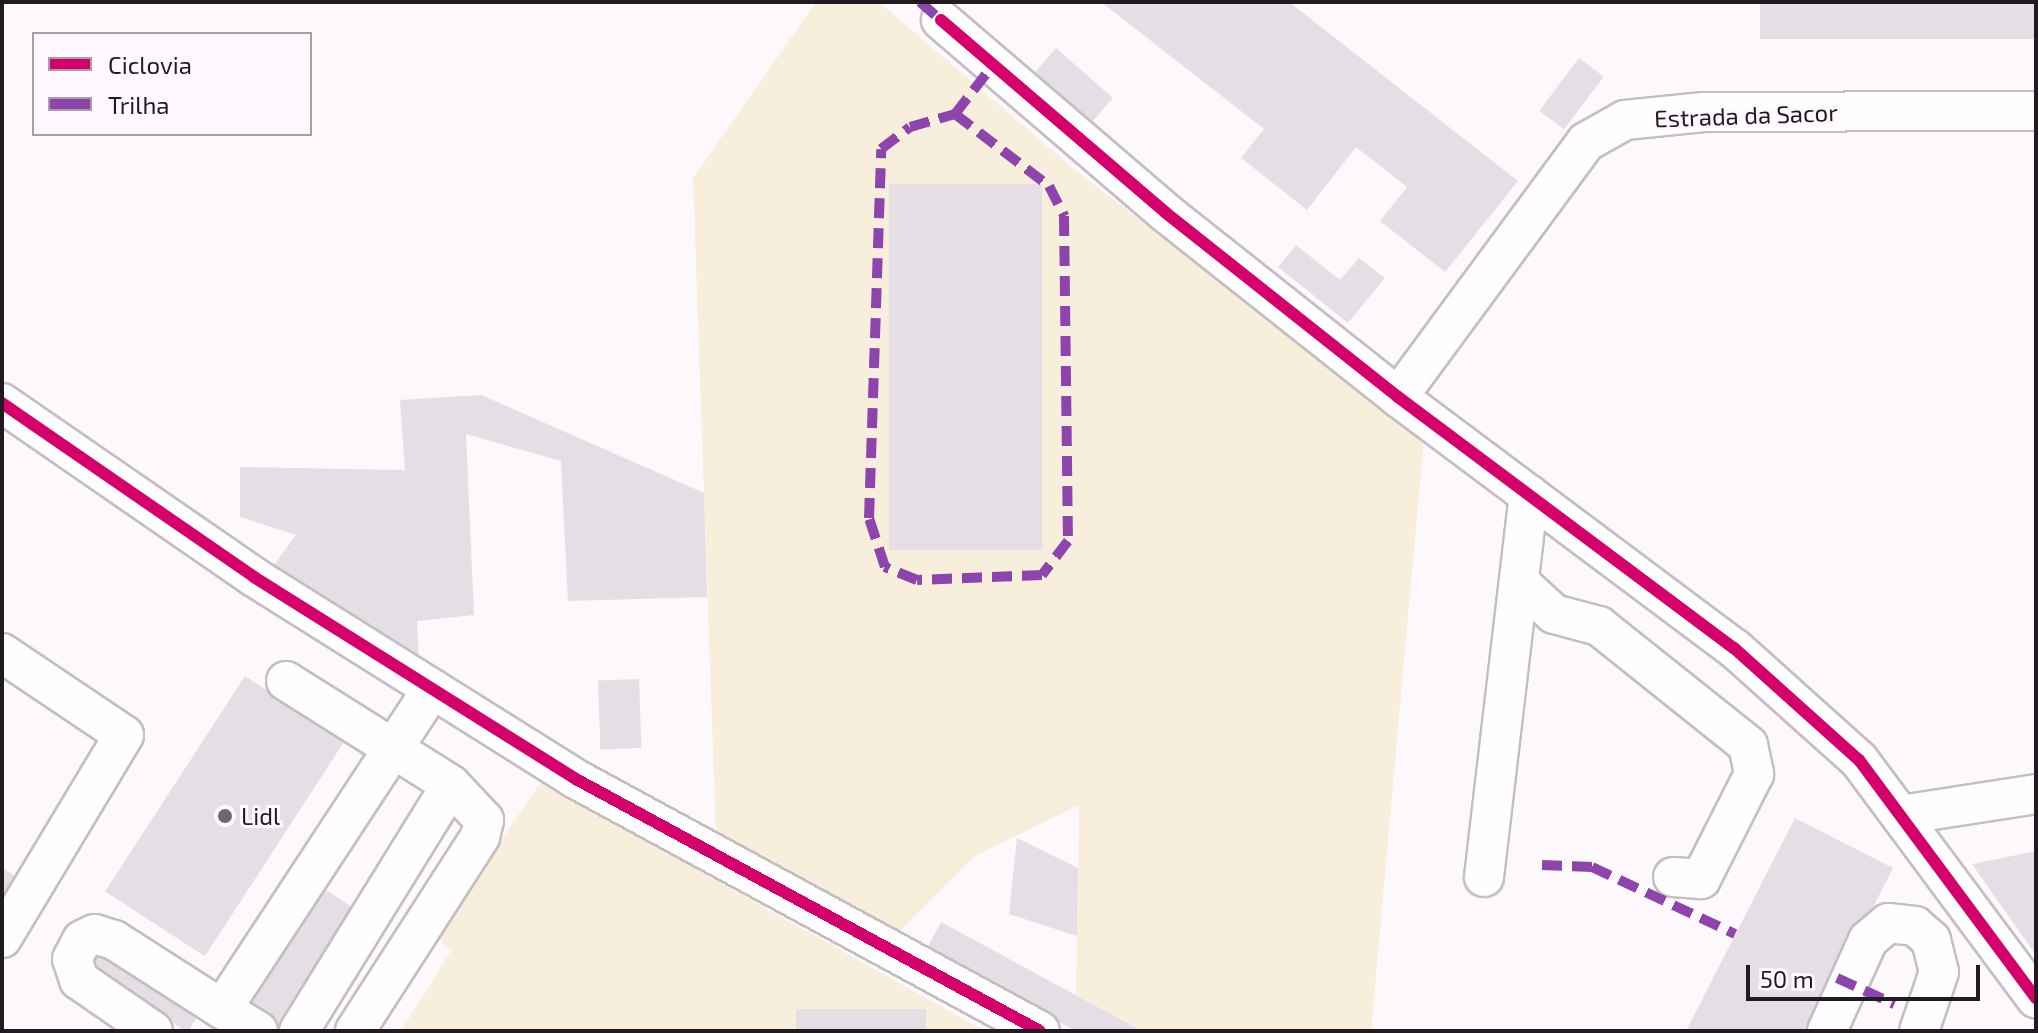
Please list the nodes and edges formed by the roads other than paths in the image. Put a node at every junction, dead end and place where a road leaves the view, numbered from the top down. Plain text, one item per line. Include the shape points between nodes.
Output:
1 (941, 20) dead end
2 (2036, 111) edge
3 (1398, 397) junction
4 (2, 403) edge
5 (1529, 495) junction
6 (1519, 582) junction
7 (2, 653) edge
8 (286, 681) dead end
9 (432, 689) junction
10 (389, 747) junction
11 (451, 785) junction
12 (2036, 794) edge
13 (1901, 815) junction
14 (1484, 877) dead end
15 (1673, 877) dead end
16 (2, 938) edge
17 (2036, 998) edge
18 (222, 1009) junction
19 (153, 1031) edge
20 (258, 1031) edge
21 (299, 1031) edge
22 (355, 1031) edge
23 (1040, 1031) edge
24 (1827, 1031) edge
25 (1919, 1031) edge

1 - 3 street via 1166,213
2 - 3 street, Estrada da Sacor via 1704,112 1625,120 1586,142
3 - 5 street
4 - 9 street
5 - 6 street
5 - 13 street via 1734,648 1859,760
6 - 14 street
6 - 15 street via 1554,614 1599,626 1748,745 1754,774 1701,879
7 - 16 street via 124,735
8 - 10 street
9 - 10 street
9 - 23 street via 574,778
10 - 11 street
10 - 18 street
11 - 21 street
11 - 22 street via 479,808 480,837
12 - 13 street
13 - 17 street
18 - 19 street via 114,940 95,934 82,940 72,959 79,980
18 - 20 street
24 - 25 street via 1868,940 1888,923 1915,926 1931,940 1939,972

